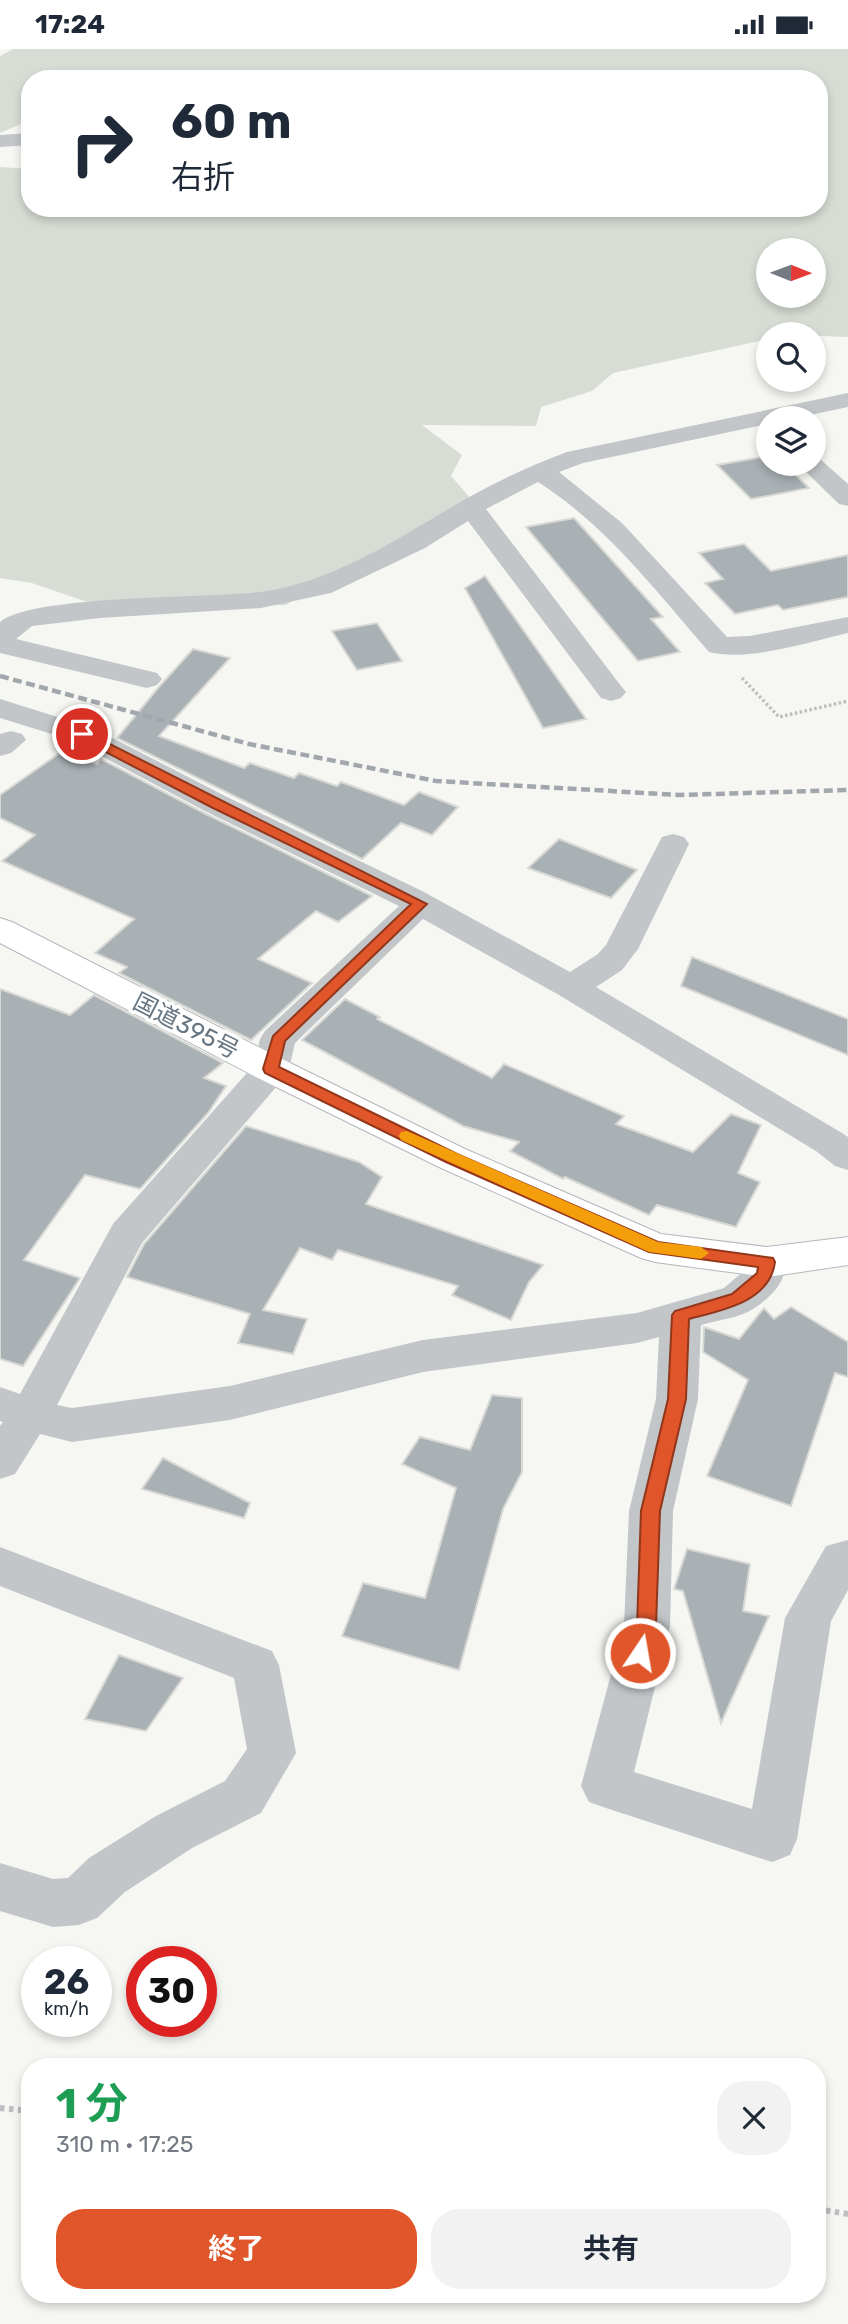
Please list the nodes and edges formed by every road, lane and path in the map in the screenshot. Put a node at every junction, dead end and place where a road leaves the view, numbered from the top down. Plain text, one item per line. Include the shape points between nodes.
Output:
1 (0, 141) edge
2 (21, 145) edge
3 (848, 400) edge
4 (826, 407) edge
5 (756, 427) edge
6 (539, 471) junction
7 (824, 476) edge
8 (848, 498) edge
9 (471, 507) junction
10 (848, 625) edge
11 (3, 634) edge
12 (719, 646) junction
13 (147, 679) dead end
14 (611, 692) dead end
15 (848, 701) edge
16 (0, 708) edge
17 (673, 844) dead end
18 (420, 904) junction
19 (0, 929) edge
20 (571, 987) junction
21 (271, 1069) junction
22 (848, 1157) edge
23 (848, 1251) edge
24 (767, 1262) junction
25 (681, 1315) junction
26 (15, 1410) edge
27 (0, 1462) edge
28 (848, 1559) edge
29 (0, 1566) edge
30 (0, 1887) edge
31 (0, 2108) edge
32 (21, 2110) edge
33 (826, 2210) edge
34 (848, 2214) edge

1 - 2 street
3 - 4 street
5 - 6 street via 576,457
6 - 9 street
6 - 12 street via 564,485 608,523
7 - 8 street
9 - 11 street via 416,542 321,587 261,600 25,618
9 - 14 street
10 - 12 street via 750,645
11 - 13 street
12 - 15 path via 724,659 779,717
16 - 18 street via 82,734
17 - 20 street via 621,949 610,962
18 - 20 street
18 - 21 street via 278,1039
19 - 21 highway, 国道395号
20 - 22 street
21 - 24 highway, 国道395号 via 452,1158 655,1248
21 - 26 street via 127,1234
23 - 24 highway, 国道395号
24 - 25 street via 765,1276 738,1299
25 - 26 street via 638,1328 424,1356 230,1403 72,1425
25 - 28 street via 677,1399 650,1511 647,1626 606,1787 772,1839 808,1618 842,1559
26 - 27 street
29 - 30 street via 255,1665 272,1753 243,1797 136,1856 79,1901 53,1903
31 - 32 path
33 - 34 path

